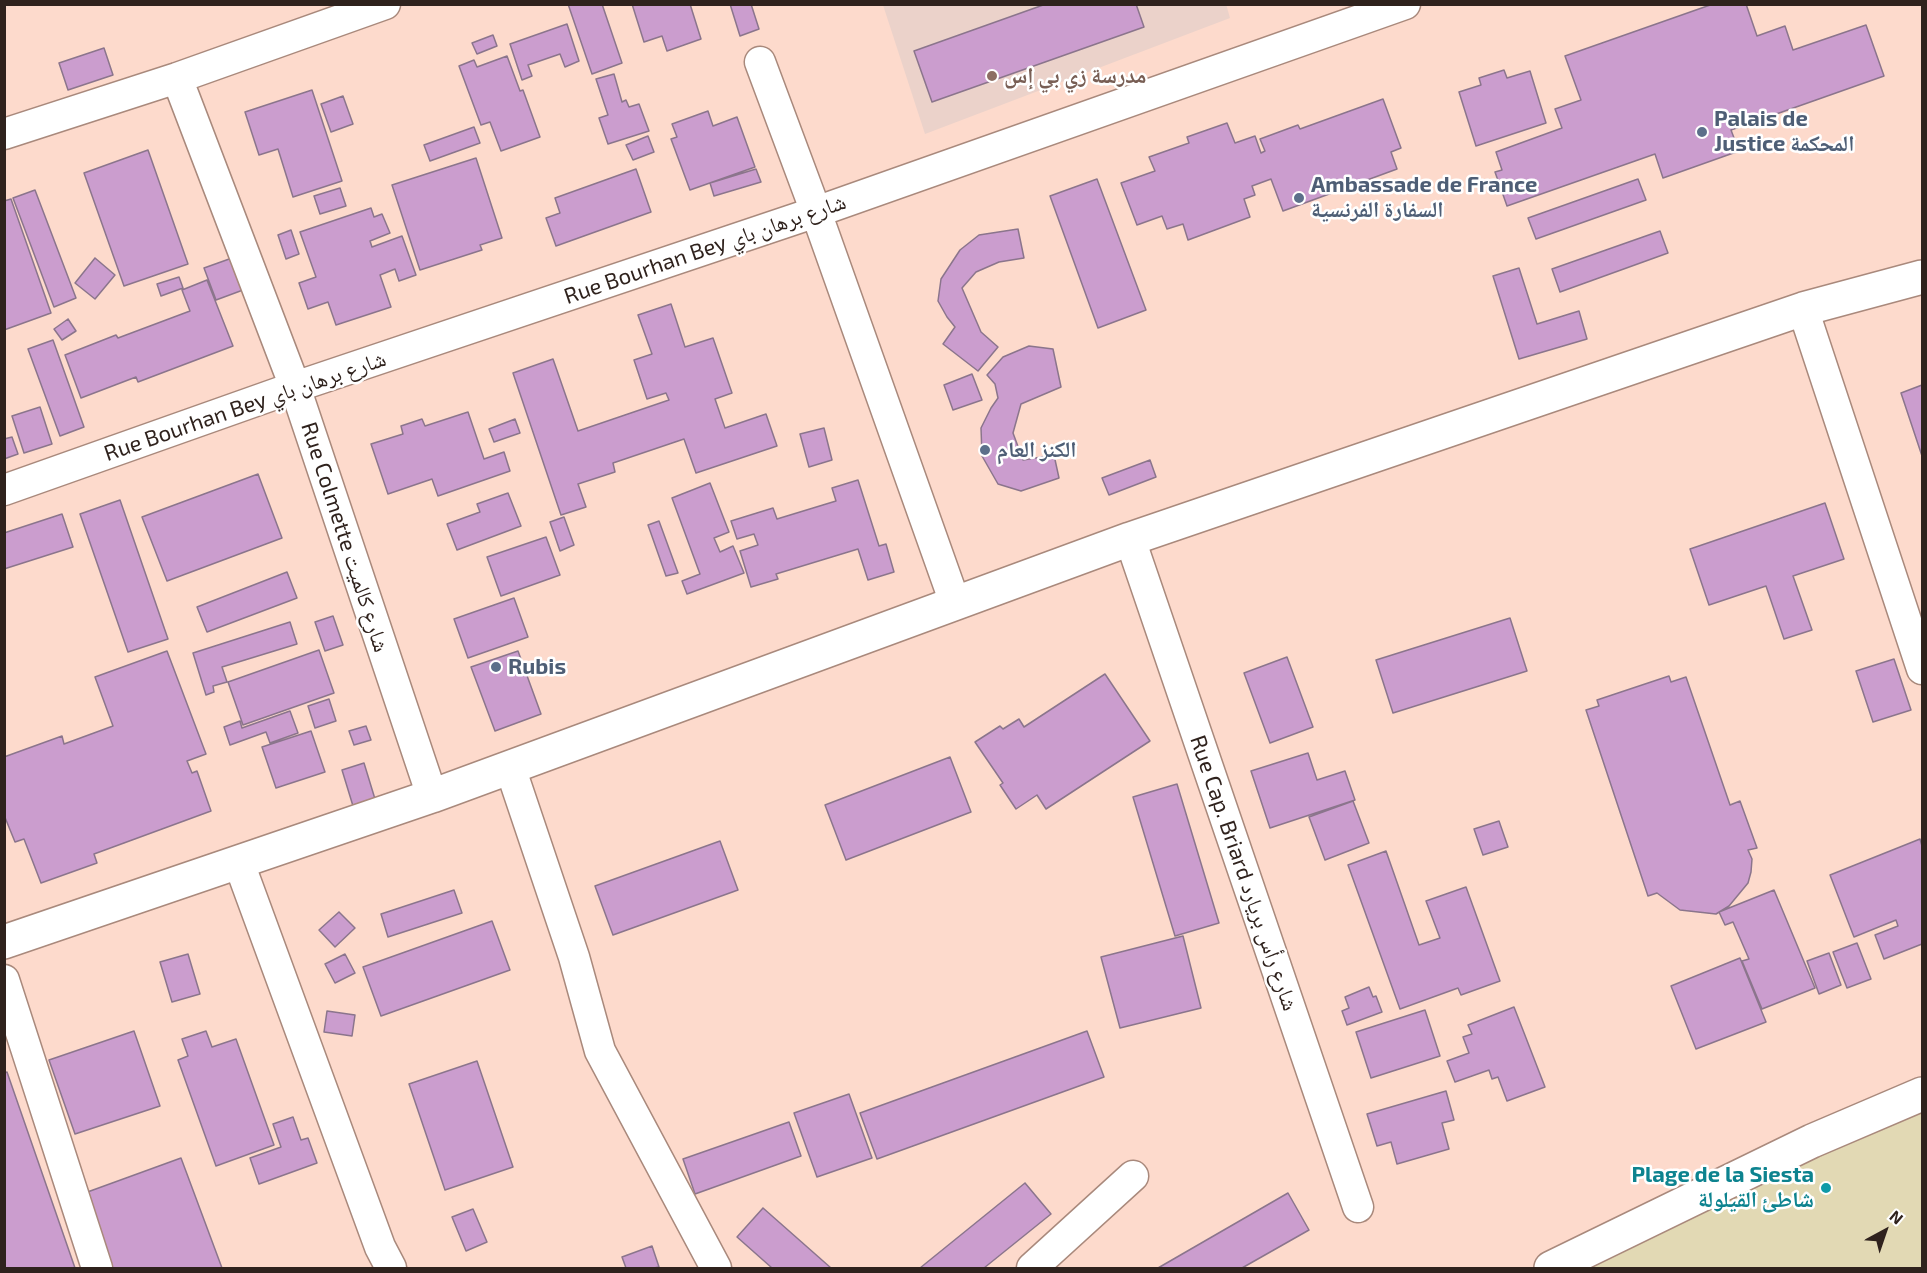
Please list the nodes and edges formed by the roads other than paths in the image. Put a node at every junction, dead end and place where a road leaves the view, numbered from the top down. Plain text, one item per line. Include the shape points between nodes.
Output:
1 (385, 4) edge
2 (1405, 4) edge
3 (760, 62) dead end
4 (177, 78) junction
5 (4, 134) edge
6 (816, 212) junction
7 (1923, 277) edge
8 (1803, 309) junction
9 (295, 387) junction
10 (4, 490) edge
11 (1130, 539) junction
12 (955, 603) junction
13 (1923, 669) edge
14 (510, 767) junction
15 (432, 796) junction
16 (239, 863) junction
17 (4, 942) edge
18 (4, 980) edge
19 (1923, 1094) edge
20 (1133, 1176) dead end
21 (1358, 1207) dead end
22 (97, 1269) edge
23 (391, 1269) edge
24 (716, 1269) edge
25 (1032, 1269) edge
26 (1551, 1269) edge

1 - 4 street
2 - 6 street, Rue Bourhan Bey شارع برهان باي
3 - 6 street
4 - 5 street
4 - 9 street, Rue Colmette شارع كالميت
6 - 9 street, Rue Bourhan Bey شارع برهان باي
6 - 12 street
7 - 8 main road
8 - 11 main road
8 - 13 street
9 - 10 street, Rue Bourhan Bey شارع برهان باي
9 - 15 street, Rue Colmette شارع كالميت
11 - 12 main road
11 - 21 street, Rue Cap. Briard شارع رأس بريارد
12 - 14 main road
14 - 15 main road
14 - 24 street via 574,957 600,1051
15 - 16 main road
16 - 17 main road
16 - 23 street
18 - 22 street
19 - 26 main road via 1812,1141
20 - 25 street

